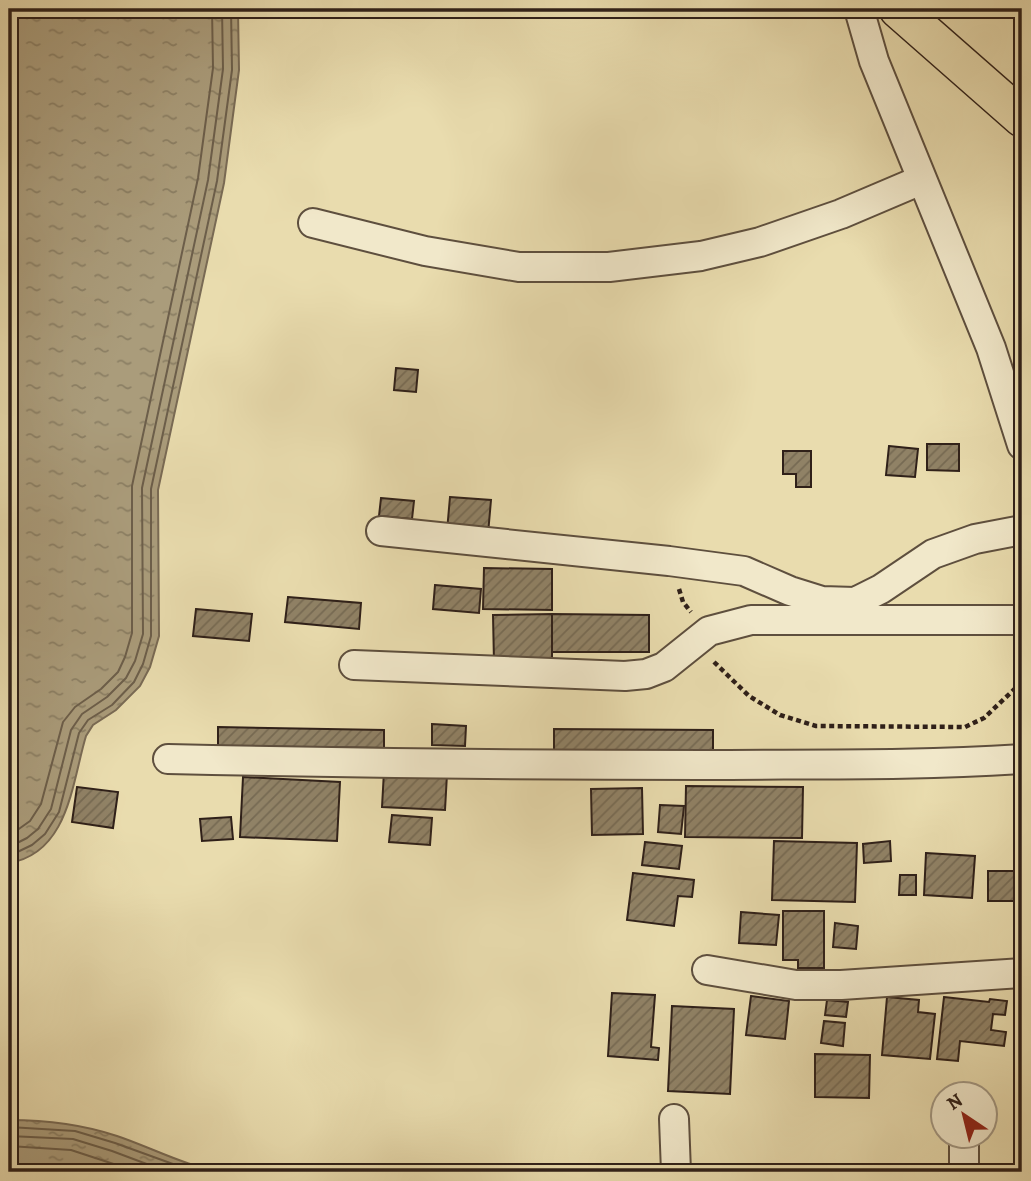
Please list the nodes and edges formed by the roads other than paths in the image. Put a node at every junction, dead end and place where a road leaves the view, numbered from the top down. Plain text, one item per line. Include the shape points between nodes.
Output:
1 (859, 9) edge
2 (898, 9) edge
3 (1022, 118) edge
4 (921, 180) junction
5 (313, 223) dead end
6 (1022, 444) edge
7 (1022, 530) edge
8 (381, 531) dead end
9 (1022, 620) edge
10 (354, 665) dead end
11 (168, 759) dead end
12 (1022, 759) edge
13 (707, 970) dead end
14 (1022, 973) edge
15 (674, 1119) dead end
16 (964, 1150) edge
17 (676, 1172) edge
18 (964, 1172) edge

1 - 4 street via 874,61
2 - 3 main road
4 - 5 street via 760,242 701,256 609,267 519,267 425,251
4 - 6 street via 991,348
7 - 8 street via 975,539 933,554 855,602 822,601 744,571
9 - 10 street via 751,620 709,631 664,667 625,676
11 - 12 street via 511,765
13 - 14 street via 796,985
15 - 17 street
16 - 18 street

